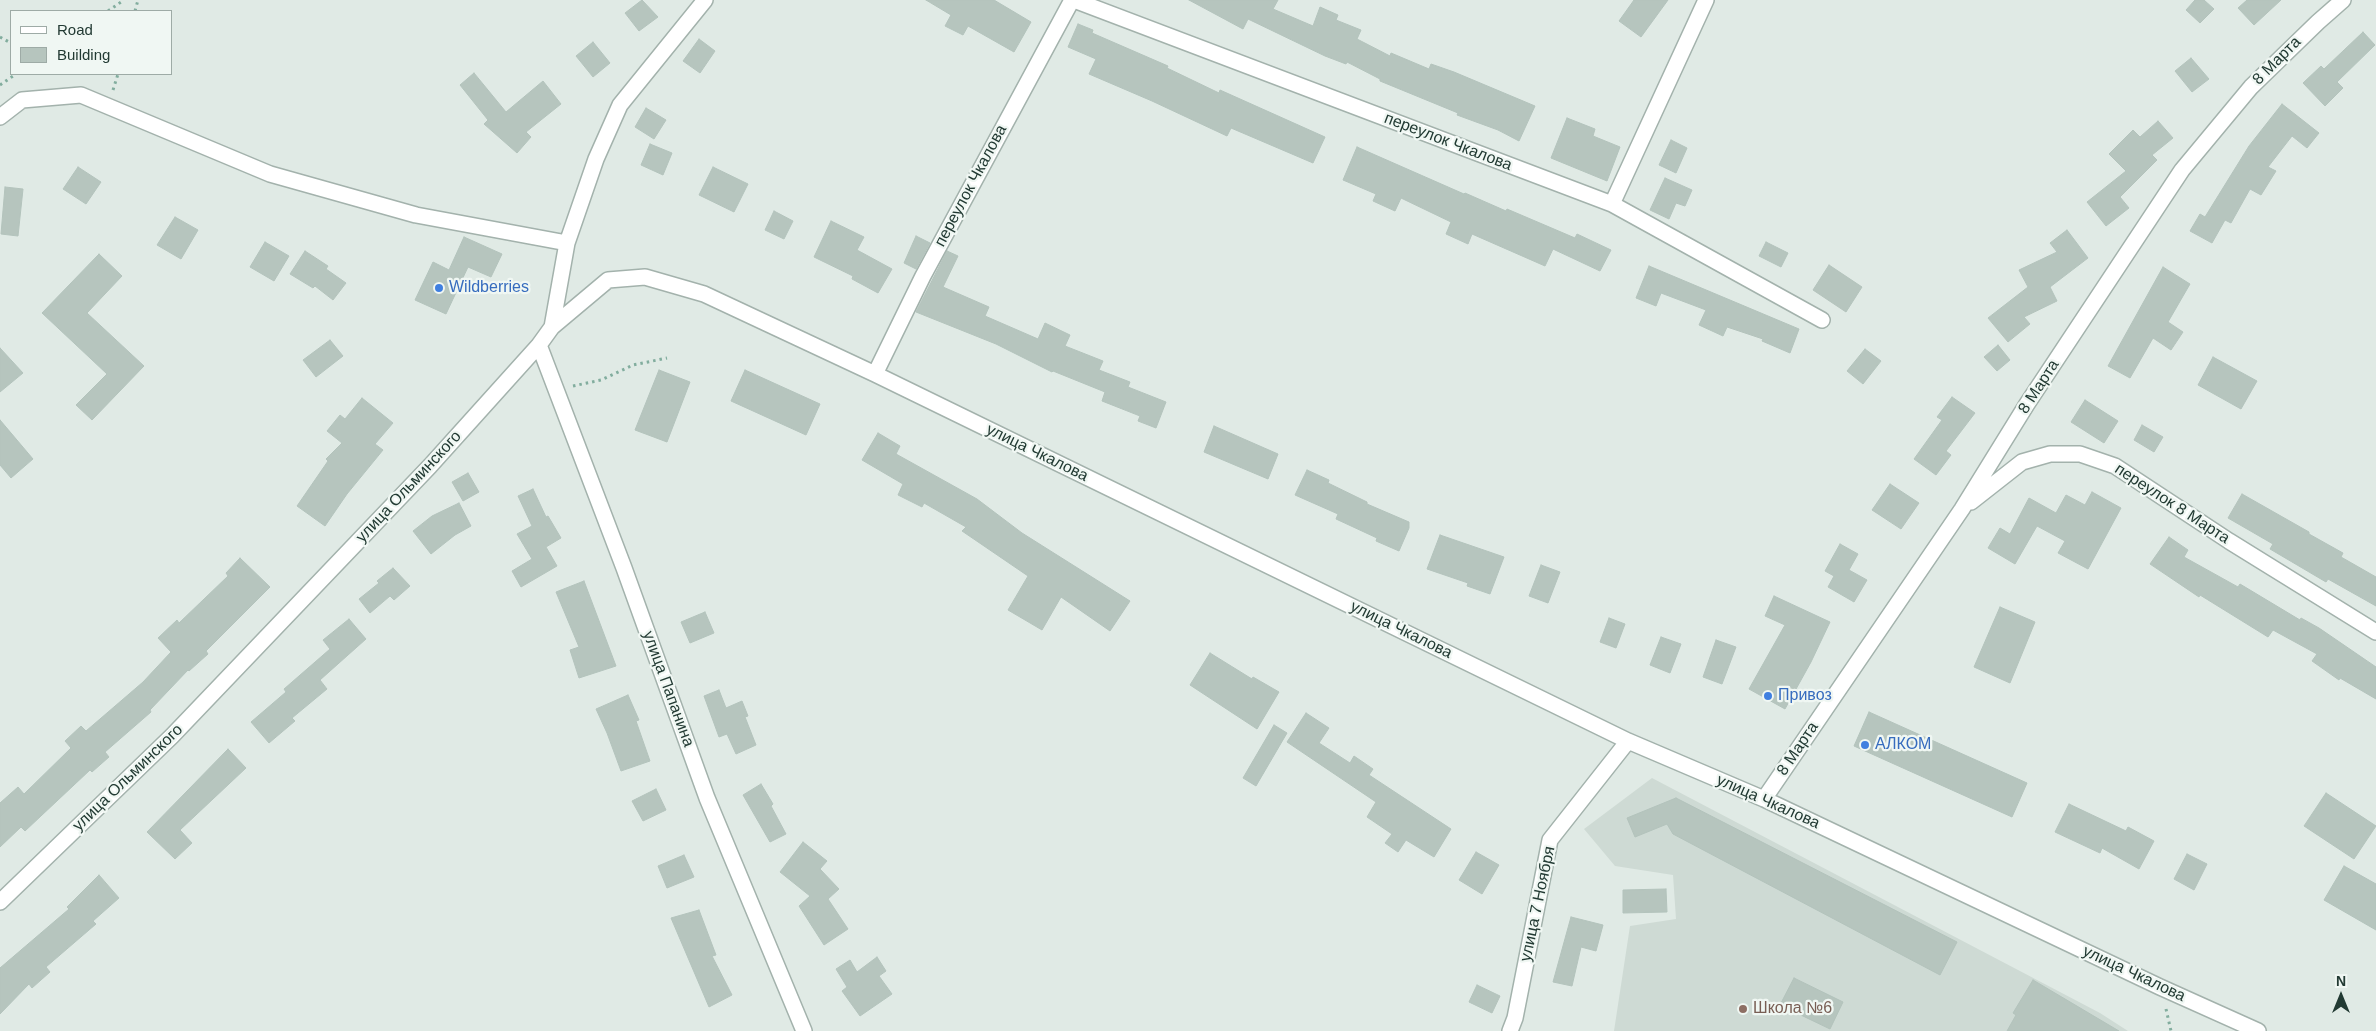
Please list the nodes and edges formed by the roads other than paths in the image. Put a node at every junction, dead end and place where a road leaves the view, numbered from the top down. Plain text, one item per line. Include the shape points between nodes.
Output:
1 (705, 0) edge
2 (1073, 0) edge
3 (1706, 0) edge
4 (2343, 0) edge
5 (0, 117) edge
6 (1612, 204) junction
7 (567, 243) junction
8 (1822, 320) dead end
9 (552, 328) junction
10 (539, 345) junction
11 (875, 374) junction
12 (1962, 509) junction
13 (2376, 632) edge
14 (1628, 740) junction
15 (1764, 799) junction
16 (0, 902) edge
17 (804, 1031) edge
18 (1510, 1031) edge
19 (2258, 1031) edge

1 - 7 street, улица Ольминского via 620,104 596,159
2 - 6 street, переулок Чкалова
2 - 11 street, переулок Чкалова via 923,276
3 - 6 street
4 - 12 street, 8 Марта via 2251,87 2182,170
5 - 7 street via 22,100 81,95 270,174 416,215
6 - 8 street, переулок Чкалова
7 - 9 street, улица Ольминского
9 - 10 street, улица Ольминского
9 - 11 street, улица Чкалова via 608,280 645,277 704,294
10 - 16 street, улица Ольминского via 430,466 172,736
10 - 17 street, улица Папанина via 707,798
11 - 14 street, улица Чкалова
12 - 13 street, переулок 8 Марта via 2022,462 2050,454 2080,454 2115,466
12 - 15 street, 8 Марта
14 - 15 street, улица Чкалова
14 - 18 street, улица 7 Ноября via 1550,840
15 - 19 street, улица Чкалова

